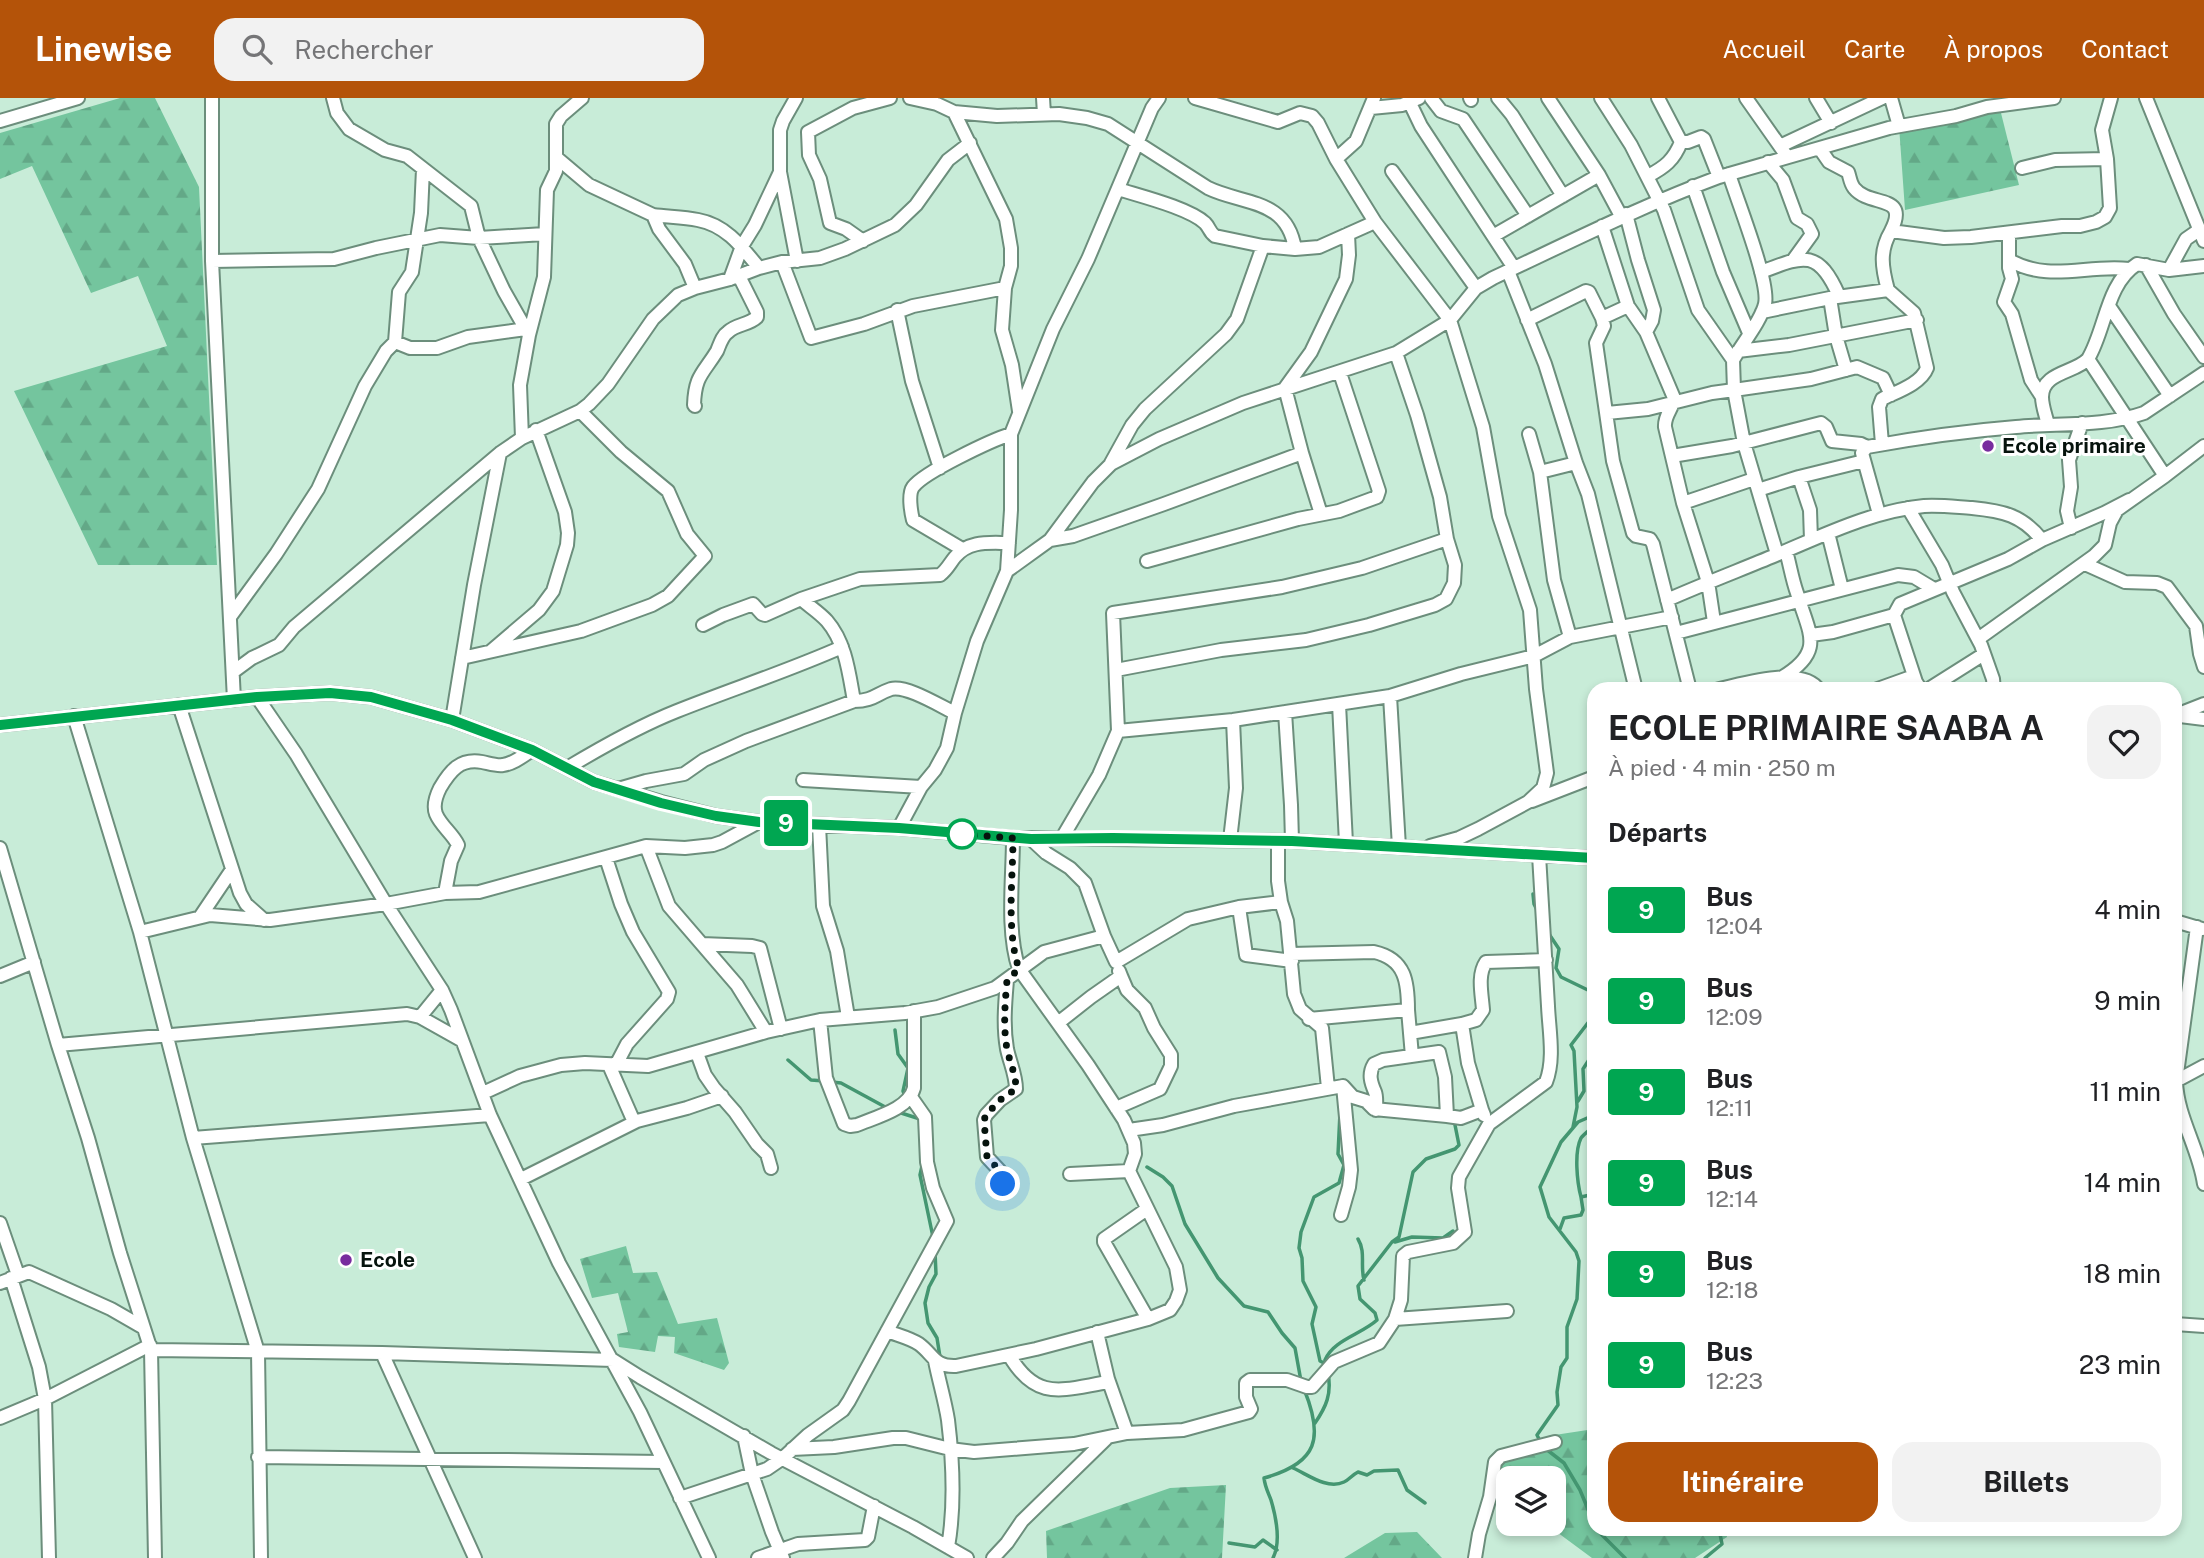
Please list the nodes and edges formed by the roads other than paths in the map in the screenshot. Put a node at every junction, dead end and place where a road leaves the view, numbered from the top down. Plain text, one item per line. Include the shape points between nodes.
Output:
1 (78, 98) edge
2 (212, 98) edge
3 (333, 98) edge
4 (582, 98) edge
5 (796, 98) edge
6 (890, 98) edge
7 (910, 98) edge
8 (1044, 98) edge
9 (1159, 98) edge
10 (1195, 98) edge
11 (1431, 98) edge
12 (1498, 98) edge
13 (1548, 98) edge
14 (1601, 98) edge
15 (1746, 98) edge
16 (1815, 98) edge
17 (1882, 98) edge
18 (1891, 98) edge
19 (2053, 98) edge
20 (2110, 98) edge
21 (2146, 98) edge
22 (1415, 100) edge
23 (1664, 101) edge
24 (1372, 103) edge
25 (954, 112) junction
26 (1044, 114) junction
27 (0, 121) edge
28 (1831, 123) junction
29 (1899, 126) junction
30 (1681, 142) junction
31 (970, 143) junction
32 (1138, 144) junction
33 (1780, 146) junction
34 (1820, 149) junction
35 (557, 158) junction
36 (1788, 158) junction
37 (1336, 159) junction
38 (2107, 159) junction
39 (1768, 162) junction
40 (2022, 168) dead end
41 (423, 169) junction
42 (1392, 171) dead end
43 (780, 172) junction
44 (1599, 175) junction
45 (1723, 175) junction
46 (1648, 176) junction
47 (1693, 186) junction
48 (1118, 189) junction
49 (1563, 196) junction
50 (1659, 200) junction
51 (653, 215) junction
52 (1624, 215) junction
53 (1528, 216) junction
54 (1375, 222) junction
55 (1602, 226) junction
56 (1891, 232) junction
57 (2009, 233) junction
58 (545, 234) junction
59 (1348, 234) junction
60 (1493, 236) junction
61 (2202, 236) edge
62 (479, 238) junction
63 (416, 240) junction
64 (863, 241) junction
65 (742, 246) junction
66 (1263, 246) junction
67 (1295, 248) junction
68 (1794, 259) junction
69 (2009, 260) junction
70 (212, 261) junction
71 (797, 261) junction
72 (782, 262) junction
73 (2146, 265) junction
74 (2204, 266) edge
75 (759, 268) junction
76 (1511, 269) junction
77 (2129, 269) junction
78 (2169, 270) junction
79 (1761, 272) junction
80 (734, 278) junction
81 (695, 288) junction
82 (1005, 288) junction
83 (1476, 288) junction
84 (1888, 290) junction
85 (1835, 297) junction
86 (1628, 306) junction
87 (2109, 306) junction
88 (897, 310) junction
89 (1762, 312) junction
90 (1602, 318) junction
91 (1450, 320) junction
92 (1527, 320) junction
93 (1917, 320) junction
94 (527, 332) junction
95 (1646, 332) junction
96 (1749, 333) junction
97 (1836, 336) junction
98 (395, 342) junction
99 (1396, 354) junction
100 (1736, 356) junction
101 (2204, 357) edge
102 (2088, 359) junction
103 (1846, 370) junction
104 (1340, 373) junction
105 (2204, 373) edge
106 (1285, 388) junction
107 (1734, 390) junction
108 (1891, 395) junction
109 (2170, 396) junction
110 (2042, 397) junction
111 (1674, 403) junction
112 (695, 406) dead end
113 (580, 411) junction
114 (1019, 411) junction
115 (1607, 413) junction
116 (2126, 419) junction
117 (2082, 423) junction
118 (2048, 425) junction
119 (536, 430) junction
120 (1011, 434) junction
121 (1528, 434) dead end
122 (522, 438) junction
123 (1744, 443) junction
124 (1882, 444) junction
125 (2204, 446) edge
126 (1867, 447) junction
127 (500, 453) junction
128 (1301, 453) junction
129 (1672, 456) junction
130 (1864, 461) junction
131 (1576, 463) junction
132 (1111, 464) junction
133 (940, 468) junction
134 (1540, 472) junction
135 (2165, 476) junction
136 (1798, 477) junction
137 (1756, 484) junction
138 (2129, 500) junction
139 (1683, 503) junction
140 (1908, 508) junction
141 (1321, 514) junction
142 (1879, 514) junction
143 (2071, 528) junction
144 (1828, 533) junction
145 (1447, 539) junction
146 (1050, 540) junction
147 (1811, 540) junction
148 (2042, 540) junction
149 (1009, 543) junction
150 (962, 549) junction
151 (1781, 552) junction
152 (1147, 561) dead end
153 (2085, 564) junction
154 (1007, 571) junction
155 (1708, 582) junction
156 (1950, 582) junction
157 (1842, 589) junction
158 (1934, 589) junction
159 (801, 599) junction
160 (1667, 600) junction
161 (1800, 602) junction
162 (1894, 615) junction
163 (230, 617) junction
164 (1672, 617) junction
165 (1714, 622) junction
166 (703, 625) dead end
167 (1621, 627) junction
168 (1676, 633) junction
169 (1811, 635) junction
170 (1570, 637) junction
171 (1978, 639) junction
172 (842, 647) junction
173 (489, 653) junction
174 (1984, 654) junction
175 (1534, 656) junction
176 (462, 658) junction
177 (2204, 667) edge
178 (1116, 670) junction
179 (233, 673) junction
180 (1914, 676) junction
181 (1781, 678) junction
182 (1634, 682) edge
183 (1688, 682) edge
184 (1744, 682) edge
185 (1811, 682) edge
186 (1897, 682) edge
187 (1918, 682) edge
188 (1937, 682) edge
189 (1993, 682) edge
190 (1390, 696) junction
191 (257, 697) junction
192 (234, 700) junction
193 (854, 701) junction
194 (1339, 704) junction
195 (2204, 704) edge
196 (179, 705) junction
197 (1284, 712) junction
198 (955, 713) junction
199 (2182, 713) edge
200 (74, 716) junction
201 (2182, 716) edge
202 (2204, 719) edge
203 (452, 720) junction
204 (1233, 720) junction
205 (0, 725) edge
206 (1118, 730) junction
207 (532, 750) junction
208 (567, 768) junction
209 (803, 780) dead end
210 (1587, 780) edge
211 (921, 788) junction
212 (618, 789) junction
213 (1528, 802) junction
214 (759, 822) junction
215 (819, 825) junction
216 (899, 828) junction
217 (1013, 838) junction
218 (1062, 838) junction
219 (1031, 839) junction
220 (1230, 840) junction
221 (1278, 841) junction
222 (1292, 841) junction
223 (1346, 843) junction
224 (646, 846) junction
225 (1399, 847) junction
226 (1420, 849) junction
227 (1, 854) edge
228 (1539, 855) junction
229 (607, 858) junction
230 (1587, 858) edge
231 (231, 871) junction
232 (445, 893) junction
233 (1281, 902) junction
234 (386, 904) junction
235 (1239, 906) junction
236 (200, 917) junction
237 (264, 920) junction
238 (2182, 923) edge
239 (2200, 929) edge
240 (140, 932) junction
241 (1104, 936) junction
242 (702, 944) junction
243 (2199, 945) edge
244 (1291, 958) junction
245 (1546, 960) junction
246 (33, 962) junction
247 (1115, 962) junction
248 (1019, 969) junction
249 (0, 976) edge
250 (1121, 976) junction
251 (1007, 980) junction
252 (442, 990) junction
253 (1408, 1010) junction
254 (914, 1011) junction
255 (420, 1017) junction
256 (848, 1017) junction
257 (1310, 1019) junction
258 (820, 1020) junction
259 (1058, 1023) junction
260 (1462, 1024) junction
261 (781, 1029) junction
262 (766, 1031) junction
263 (2182, 1032) edge
264 (1410, 1033) junction
265 (166, 1036) junction
266 (461, 1040) junction
267 (58, 1045) junction
268 (697, 1053) junction
269 (1412, 1056) junction
270 (613, 1065) junction
271 (2202, 1068) edge
272 (2182, 1078) edge
273 (1343, 1086) junction
274 (1328, 1088) junction
275 (483, 1093) junction
276 (722, 1096) junction
277 (911, 1097) junction
278 (1116, 1108) junction
279 (1376, 1110) junction
280 (1482, 1110) junction
281 (2182, 1113) edge
282 (490, 1115) junction
283 (1447, 1116) junction
284 (634, 1122) junction
285 (1489, 1124) junction
286 (1129, 1130) junction
287 (193, 1138) junction
288 (771, 1168) dead end
289 (1129, 1171) junction
290 (1070, 1174) dead end
291 (521, 1179) junction
292 (1003, 1184) dead end
293 (2204, 1184) edge
294 (1147, 1209) junction
295 (1341, 1215) dead end
296 (0, 1223) edge
297 (10, 1279) edge
298 (1507, 1311) dead end
299 (1148, 1319) junction
300 (1395, 1319) junction
301 (2182, 1324) edge
302 (2204, 1326) edge
303 (144, 1328) junction
304 (887, 1331) junction
305 (1097, 1332) junction
306 (150, 1348) junction
307 (258, 1352) junction
308 (382, 1353) junction
309 (1009, 1355) junction
310 (613, 1360) junction
311 (935, 1361) junction
312 (1109, 1382) junction
313 (45, 1399) junction
314 (0, 1418) edge
315 (1127, 1433) junction
316 (744, 1436) junction
317 (1106, 1439) junction
318 (1555, 1442) dead end
319 (950, 1449) junction
320 (788, 1454) junction
321 (258, 1457) junction
322 (429, 1460) junction
323 (663, 1462) junction
324 (752, 1474) junction
325 (680, 1498) junction
326 (874, 1506) junction
327 (948, 1547) junction
328 (782, 1554) edge
329 (49, 1558) edge
330 (155, 1558) edge
331 (261, 1558) edge
332 (475, 1558) edge
333 (709, 1558) edge
334 (758, 1558) edge
335 (967, 1558) edge
336 (993, 1558) edge
337 (1475, 1558) edge

1 - 27 street
2 - 70 street
3 - 41 street via 349,129 385,150 407,156
4 - 35 street via 558,120
5 - 43 street via 780,130
6 - 64 street via 853,108 808,132 809,155 830,223
7 - 25 street
8 - 26 street
9 - 32 street
10 - 37 street via 1278,122 1306,113 1318,123
11 - 53 street via 1441,111 1463,119
12 - 49 street
13 - 44 street
14 - 46 street
15 - 33 street
16 - 28 street
17 - 28 street
18 - 29 street
19 - 29 street
20 - 38 street via 2102,130
21 - 61 street
22 - 24 street via 1392,107
22 - 60 street via 1421,126
23 - 30 street
24 - 37 street via 1356,141
25 - 26 street
25 - 31 street
26 - 32 street via 1108,124
28 - 33 street
29 - 34 street
30 - 45 street via 1704,139
30 - 46 street via 1674,158
31 - 64 street via 948,160 901,221
31 - 82 street via 1006,219 1011,266
32 - 48 street
32 - 67 street via 1214,191 1272,210 1289,228
33 - 36 street
34 - 36 street
34 - 56 street via 1829,162 1848,172 1859,192 1896,210
35 - 51 street via 589,185
35 - 58 street via 547,190
36 - 39 street
37 - 54 street
38 - 40 street via 2055,160
38 - 57 street via 2110,208 2105,217 2080,226
39 - 45 street
39 - 68 street via 1783,180 1797,218 1812,234
41 - 62 street via 471,206
41 - 63 street
42 - 83 street
43 - 65 street
43 - 71 street
44 - 49 street
44 - 52 street
45 - 47 street
45 - 79 street
46 - 50 street
47 - 50 street
47 - 96 street
48 - 66 street via 1182,211 1205,223 1215,236
48 - 114 street
49 - 53 street
50 - 52 street
50 - 100 street via 1698,310
51 - 65 street via 701,220
51 - 81 street
52 - 55 street
52 - 95 street via 1654,310
53 - 60 street
54 - 59 street
54 - 91 street
55 - 76 street
55 - 86 street
56 - 57 street via 1944,238
56 - 84 street via 1882,253
57 - 69 street
58 - 62 street
58 - 94 street via 544,276
59 - 67 street via 1320,247
59 - 106 street via 1346,279 1311,352
60 - 76 street
61 - 78 street via 2186,239
62 - 63 street via 440,235
62 - 94 street
63 - 70 street via 334,259
63 - 98 street via 411,276 399,292
64 - 71 street via 820,258
65 - 75 street
65 - 80 street
66 - 67 street
66 - 132 street via 1237,319 1145,409
68 - 79 street
68 - 85 street via 1808,260 1823,269
69 - 77 street via 2041,272
69 - 110 street via 2012,279 2004,302 2012,314 2031,380
70 - 163 street
71 - 72 street
72 - 75 street
72 - 88 street via 811,338
73 - 77 street
73 - 78 street
73 - 101 street
74 - 78 street
75 - 80 street
76 - 83 street
76 - 92 street
77 - 87 street
79 - 89 street via 1766,294
80 - 81 street
80 - 112 street via 757,317 723,336 697,379
81 - 113 street via 678,295 653,319 608,384
82 - 88 street
82 - 114 street via 1002,330
83 - 91 street
84 - 85 street
84 - 93 street
85 - 89 street
85 - 97 street
86 - 90 street
86 - 95 street
87 - 102 street
87 - 109 street
88 - 133 street via 912,381
89 - 96 street
90 - 92 street via 1586,291
90 - 115 street via 1604,326 1596,346
91 - 99 street
91 - 175 street via 1483,427 1499,516 1530,610
92 - 131 street
93 - 97 street
93 - 108 street via 1926,373
94 - 98 street via 468,337 430,349
94 - 122 street via 520,385
95 - 111 street
96 - 100 street
97 - 100 street
97 - 103 street
98 - 163 street via 365,386 318,489
99 - 104 street
99 - 145 street via 1440,497
100 - 107 street
102 - 110 street via 2050,380
102 - 116 street
103 - 107 street
103 - 108 street via 1860,367 1880,376
104 - 106 street
104 - 141 street via 1379,491 1377,497
105 - 109 street
106 - 128 street
106 - 132 street via 1159,439
107 - 111 street
107 - 123 street
108 - 124 street via 1882,399 1880,407
109 - 116 street
110 - 118 street
111 - 115 street
111 - 129 street via 1665,420
113 - 119 street
113 - 173 street via 668,491 687,534 705,556 668,596 652,605 594,627
114 - 120 street
115 - 160 street via 1613,461 1629,521 1636,536 1652,540
116 - 117 street
116 - 135 street
117 - 118 street
117 - 143 street via 2069,460
118 - 124 street via 1982,429
119 - 122 street
119 - 173 street via 565,512 567,545 553,591 539,610
120 - 133 street
120 - 149 street
121 - 134 street
122 - 127 street
123 - 126 street via 1821,424 1832,441
123 - 129 street
123 - 137 street
124 - 126 street
125 - 135 street
126 - 130 street via 1862,453
127 - 176 street
127 - 179 street via 294,627 279,645
128 - 141 street
128 - 146 street via 1073,536
129 - 139 street
130 - 136 street
130 - 142 street
131 - 134 street
131 - 167 street
132 - 146 street
133 - 150 street via 912,488 912,518
134 - 170 street via 1554,580
135 - 138 street
136 - 137 street
136 - 147 street via 1810,510
137 - 139 street
137 - 151 street
138 - 143 street
138 - 153 street via 2112,516 2105,545
139 - 155 street
140 - 142 street
140 - 148 street via 1998,511 2031,527
140 - 156 street
141 - 152 street
142 - 144 street
143 - 148 street
144 - 147 street
144 - 157 street
145 - 178 street via 1362,568 1282,587 1114,612
145 - 178 street via 1455,565 1454,583 1446,599 1435,605 1306,640
146 - 154 street
147 - 151 street
148 - 156 street
149 - 150 street via 972,544
149 - 154 street
150 - 159 street via 940,575 860,579
151 - 155 street
151 - 161 street
153 - 171 street
153 - 177 street via 2120,581 2167,587 2196,626
154 - 198 street via 977,640
155 - 160 street
155 - 165 street
156 - 158 street
156 - 171 street
157 - 158 street via 1898,575 1914,577
157 - 161 street
158 - 162 street via 1900,604
159 - 166 street via 765,615 753,604
159 - 172 street via 827,621
160 - 164 street
161 - 165 street
161 - 169 street
162 - 169 street
162 - 180 street
163 - 179 street
164 - 167 street
164 - 168 street
165 - 168 street
167 - 170 street
167 - 182 street
168 - 183 street
169 - 181 street via 1803,661
170 - 175 street
171 - 174 street
172 - 193 street
172 - 208 street via 667,715
173 - 176 street
174 - 188 street
174 - 189 street
175 - 190 street
175 - 213 street via 1547,773 1543,788
176 - 203 street
178 - 206 street
179 - 192 street
180 - 186 street
180 - 187 street
181 - 184 street
181 - 185 street
190 - 194 street
190 - 225 street
191 - 192 street
191 - 203 street via 330,693 371,697
191 - 234 street
192 - 196 street
193 - 198 street via 898,689
193 - 212 street via 746,741 684,774
194 - 197 street
194 - 223 street
195 - 199 street
196 - 200 street
196 - 231 street
197 - 204 street
197 - 222 street
198 - 211 street via 947,748
200 - 205 street
200 - 240 street
201 - 202 street
203 - 207 street
204 - 206 street
204 - 220 street via 1236,788
206 - 218 street
207 - 208 street
207 - 232 street via 507,764 466,761 449,773 435,806 458,845
208 - 212 street
209 - 211 street
210 - 213 street
211 - 216 street
212 - 214 street via 716,816
213 - 226 street via 1469,834
214 - 215 street
214 - 224 street via 713,845
215 - 216 street
215 - 256 street via 822,906 837,951
216 - 217 street
217 - 219 street
217 - 248 street via 1013,922
218 - 219 street
218 - 220 street
219 - 241 street via 1085,883
220 - 221 street
221 - 222 street
221 - 233 street
222 - 223 street
223 - 225 street
224 - 229 street
224 - 242 street via 666,901
225 - 226 street
226 - 228 street
227 - 246 street
228 - 230 street
228 - 245 street
229 - 232 street via 479,892
229 - 270 street via 625,913 669,992
231 - 236 street
231 - 237 street via 243,899
232 - 234 street
233 - 235 street
233 - 244 street
234 - 237 street
234 - 252 street
235 - 244 street via 1246,955
235 - 247 street via 1188,919
236 - 237 street
236 - 240 street
238 - 239 street
239 - 243 street
240 - 265 street
241 - 247 street
241 - 248 street via 1044,952
242 - 261 street via 760,948
242 - 262 street via 737,985
243 - 263 street
244 - 253 street via 1383,954 1406,977
244 - 257 street via 1294,994
245 - 260 street via 1486,962 1481,975 1483,1010 1476,1020
245 - 285 street via 1550,1050 1546,1082
246 - 249 street
246 - 267 street
247 - 250 street
248 - 251 street
248 - 259 street
250 - 259 street
250 - 278 street via 1127,990 1145,1008 1171,1055 1171,1066 1160,1089
251 - 254 street via 981,993
251 - 292 street via 1004,1024 1016,1089 984,1120 987,1157 1000,1171
252 - 255 street
252 - 266 street
253 - 257 street
253 - 264 street
254 - 256 street
254 - 277 street
255 - 265 street via 394,1015
255 - 266 street
256 - 258 street
257 - 274 street via 1322,1028
258 - 261 street
258 - 277 street via 826,1078 844,1124 857,1125
259 - 278 street
260 - 264 street
260 - 280 street
261 - 262 street
262 - 268 street
264 - 269 street
265 - 267 street
265 - 287 street
266 - 275 street
267 - 303 street
268 - 270 street via 648,1066
268 - 276 street via 705,1076
269 - 279 street via 1374,1064 1370,1074
269 - 283 street via 1439,1052
270 - 275 street via 561,1065
270 - 284 street
271 - 272 street
273 - 274 street
273 - 279 street
273 - 295 street via 1351,1170
274 - 286 street
275 - 282 street
276 - 284 street
276 - 288 street via 767,1154
277 - 304 street via 925,1117 930,1175 947,1222
278 - 286 street
279 - 283 street
280 - 283 street via 1461,1118
280 - 285 street
281 - 293 street
282 - 287 street
282 - 291 street
284 - 291 street
285 - 300 street via 1460,1177 1465,1232 1453,1243 1403,1256 1401,1300
286 - 289 street via 1135,1154
287 - 307 street
289 - 290 street
289 - 294 street
291 - 310 street via 559,1263
294 - 299 street via 1172,1254 1180,1290 1170,1310
294 - 299 street via 1104,1242
296 - 297 street
297 - 303 street via 31,1273
297 - 313 street via 36,1353
298 - 300 street
299 - 305 street
300 - 315 street via 1379,1343 1334,1362 1312,1387 1287,1380 1250,1380 1245,1388 1251,1409 1243,1415 1183,1430
301 - 302 street
303 - 306 street
304 - 311 street via 919,1345
304 - 320 street via 843,1410
305 - 309 street
305 - 312 street
306 - 307 street
306 - 313 street
306 - 330 street
307 - 308 street
307 - 321 street
308 - 310 street
308 - 322 street
309 - 311 street via 947,1367
309 - 312 street via 1042,1389
310 - 316 street
310 - 323 street
311 - 319 street
312 - 315 street
313 - 314 street
313 - 329 street
315 - 317 street
316 - 320 street via 771,1453
316 - 324 street
317 - 319 street via 974,1452
317 - 336 street via 1022,1521
318 - 337 street via 1501,1456 1495,1462
319 - 320 street via 893,1437
319 - 327 street
320 - 324 street
320 - 326 street
321 - 322 street
321 - 331 street
322 - 323 street
322 - 332 street
323 - 325 street
324 - 325 street
324 - 328 street
325 - 333 street
326 - 327 street
326 - 328 street via 865,1540 798,1544
327 - 335 street
328 - 334 street

